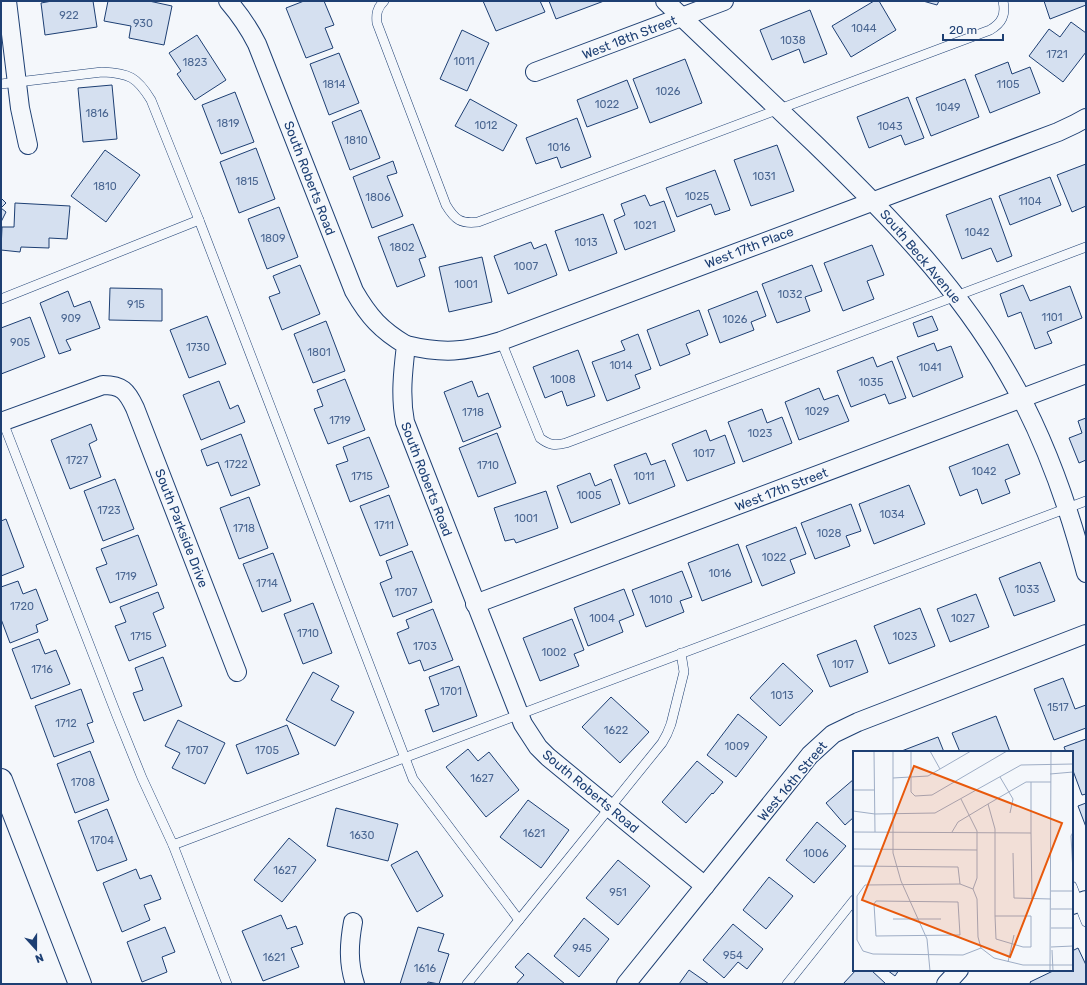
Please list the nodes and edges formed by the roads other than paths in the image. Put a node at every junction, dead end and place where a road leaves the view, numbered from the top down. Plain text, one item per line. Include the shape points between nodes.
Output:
1 (7, 1) edge
2 (228, 1) edge
3 (384, 1) edge
4 (665, 1) edge
5 (724, 1) edge
6 (1003, 1) edge
7 (681, 17) junction
8 (535, 72) dead end
9 (9, 83) edge
10 (778, 109) junction
11 (1086, 118) edge
12 (28, 145) dead end
13 (873, 201) junction
14 (199, 220) junction
15 (1086, 247) edge
16 (956, 296) junction
17 (1, 299) edge
18 (501, 341) junction
19 (406, 345) junction
20 (1086, 374) edge
21 (1021, 398) junction
22 (2, 422) edge
23 (1086, 501) edge
24 (1067, 508) junction
25 (1086, 573) edge
26 (475, 604) junction
27 (1086, 634) edge
28 (681, 653) junction
29 (237, 672) dead end
30 (518, 714) junction
31 (405, 757) junction
32 (1, 780) edge
33 (610, 808) junction
34 (173, 845) junction
35 (706, 886) junction
36 (1073, 888) edge
37 (853, 901) edge
38 (1079, 903) edge
39 (519, 920) junction
40 (353, 922) dead end
41 (1086, 922) edge
42 (958, 971) edge
43 (80, 984) edge
44 (227, 984) edge
45 (355, 984) edge
46 (467, 984) edge
47 (626, 984) edge
48 (787, 984) edge
49 (946, 984) edge

1 - 9 street
2 - 19 street, South Roberts Road via 243,19 257,44 354,291 376,323
3 - 10 lane via 376,14 377,24 446,205 459,221 478,222
4 - 7 street, South Beck Avenue
5 - 7 street, West 18th Street
6 - 10 lane via 1003,19 990,30
7 - 8 street, West 18th Street
7 - 10 street, South Beck Avenue
9 - 12 street
9 - 14 lane via 102,72 118,72 132,77 143,87 151,100
10 - 13 street, South Beck Avenue
11 - 13 street, West 17th Place via 1058,132
13 - 16 street, South Beck Avenue via 923,255
13 - 18 street, West 17th Place
14 - 17 lane
14 - 31 lane
15 - 16 lane
16 - 18 lane via 557,445 540,438
16 - 21 street, South Beck Avenue via 983,333
18 - 19 street, West 17th Place via 459,351 439,351
19 - 26 street, South Roberts Road via 402,379 402,409 405,422
20 - 21 street, West 17th Street
21 - 24 street, South Beck Avenue
21 - 26 street, West 17th Street
22 - 29 street, South Parkside Drive via 95,387 112,385 126,392 135,408
22 - 34 lane via 142,778
23 - 24 lane
24 - 25 street, South Beck Avenue
24 - 28 lane
26 - 30 street, South Roberts Road
27 - 35 street, West 16th Street via 833,734 810,755
28 - 30 lane
28 - 33 lane via 684,672 667,734
30 - 31 lane
30 - 33 street, South Roberts Road via 529,735 548,757
31 - 34 lane
31 - 39 lane via 413,779
32 - 43 street
33 - 35 street, South Roberts Road
33 - 39 lane
34 - 44 lane
35 - 47 street, West 16th Street
36 - 38 lane
37 - 48 lane
38 - 41 lane
39 - 46 lane
40 - 45 street via 349,958
42 - 49 street

